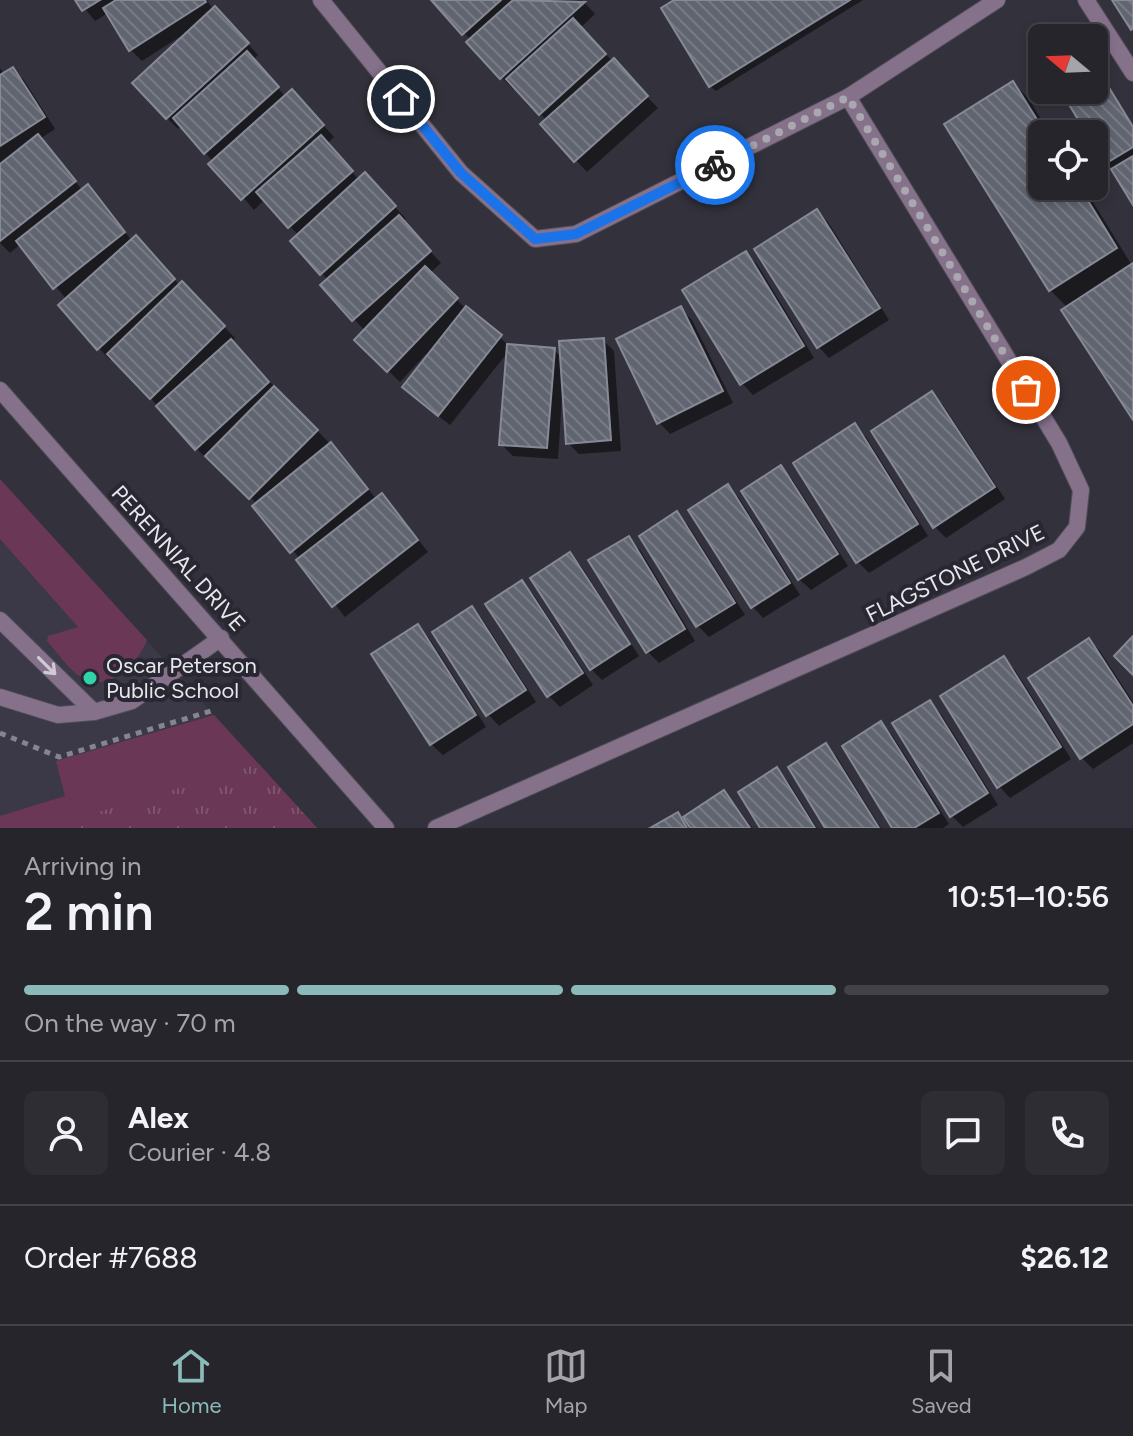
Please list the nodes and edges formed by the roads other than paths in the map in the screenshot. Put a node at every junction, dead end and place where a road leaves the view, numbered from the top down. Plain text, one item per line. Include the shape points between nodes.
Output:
1 (321, 0) edge
2 (997, 0) edge
3 (1086, 0) edge
4 (1133, 73) edge
5 (848, 97) junction
6 (0, 390) edge
7 (0, 620) edge
8 (221, 638) junction
9 (0, 697) edge
10 (94, 712) junction
11 (386, 828) edge
12 (436, 828) edge

1 - 5 street via 461,173 535,239 576,234
2 - 5 street
3 - 4 street
5 - 12 street, FLAGSTONE DRIVE via 1059,443 1081,490 1077,527 1059,550 1026,567
6 - 8 street, PERENNIAL DRIVE
7 -> 10 street
8 - 10 street via 132,701
8 - 11 street, PERENNIAL DRIVE
9 - 10 street via 58,715

